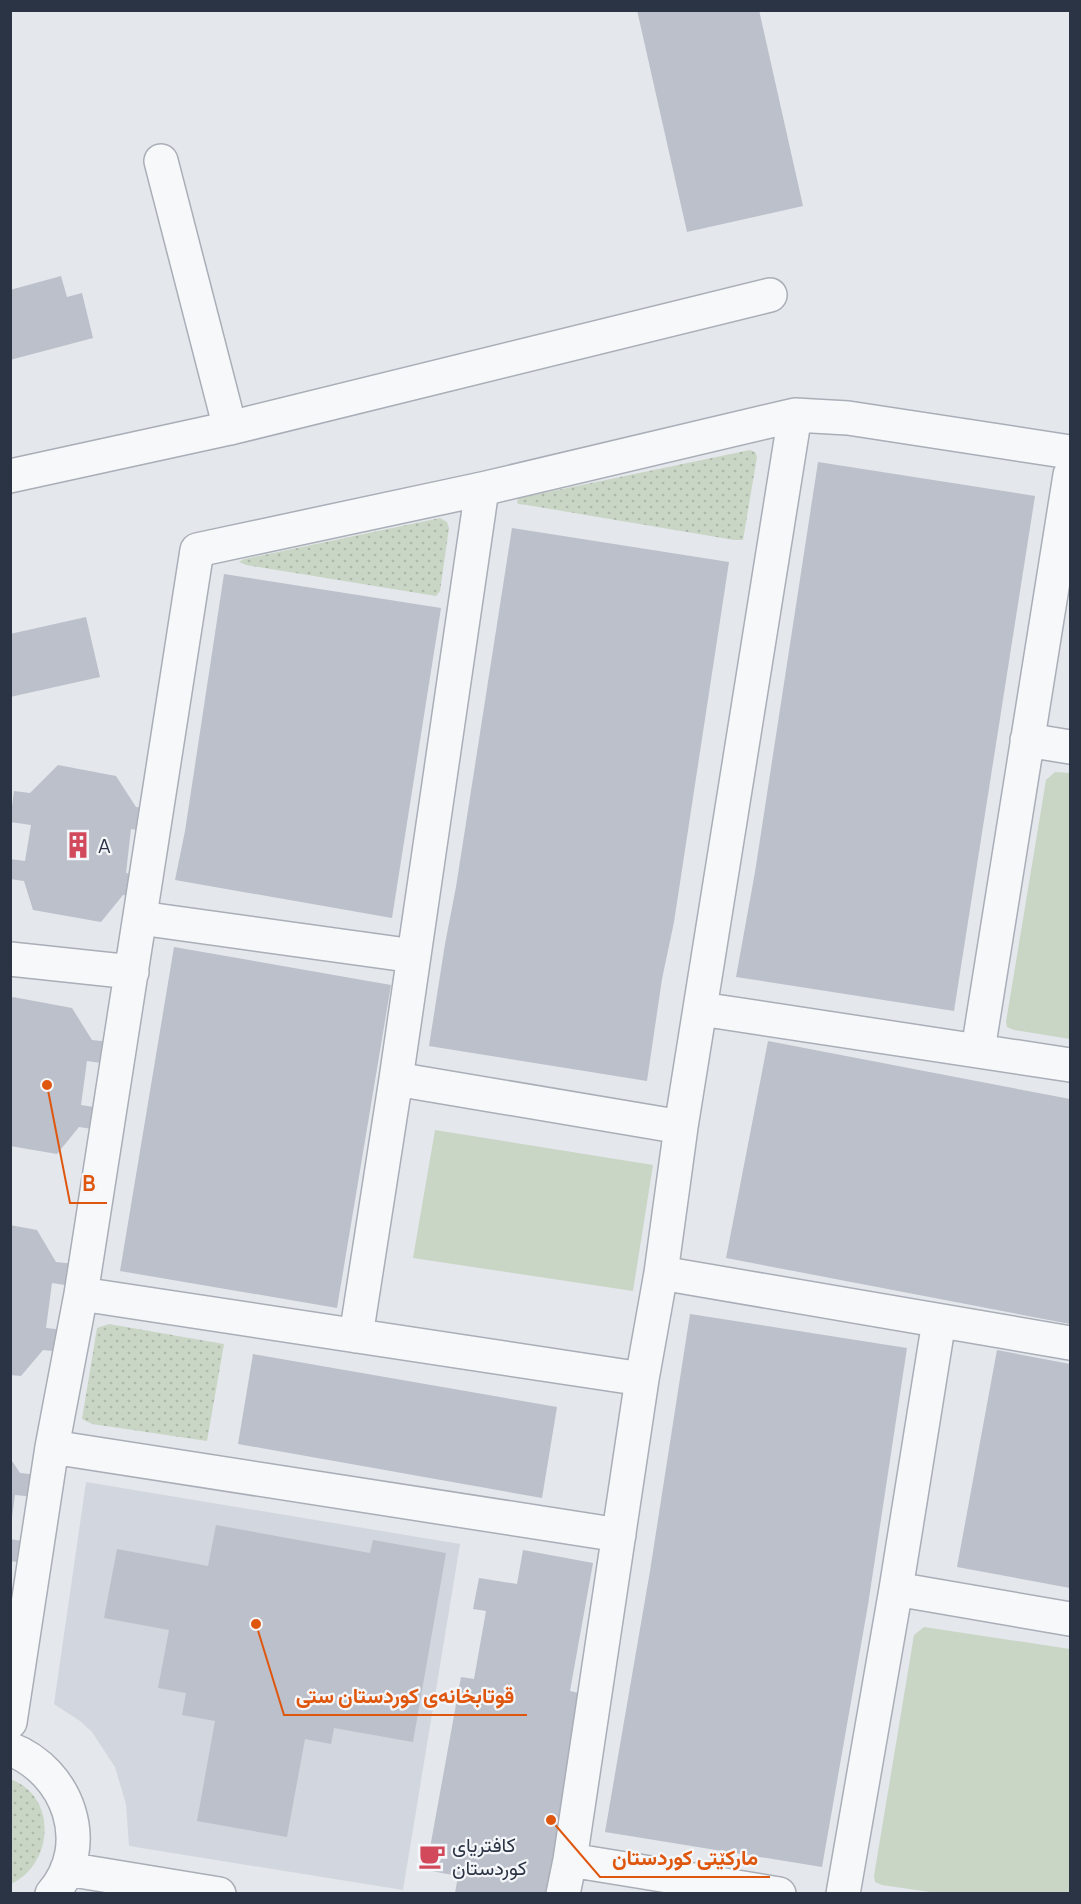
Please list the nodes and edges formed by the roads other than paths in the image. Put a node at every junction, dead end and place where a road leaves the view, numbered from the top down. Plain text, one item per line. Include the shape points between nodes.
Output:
1 (161, 160) dead end
2 (770, 296) dead end
3 (795, 415) junction
4 (230, 428) junction
5 (1071, 452) edge
6 (1071, 475) edge
7 (10, 476) edge
8 (482, 489) junction
9 (1027, 740) junction
10 (1071, 747) edge
11 (140, 918) junction
12 (414, 956) junction
13 (10, 959) edge
14 (132, 972) junction
15 (701, 1009) junction
16 (978, 1050) junction
17 (1071, 1065) edge
18 (396, 1079) junction
19 (681, 1127) junction
20 (661, 1273) junction
21 (81, 1294) junction
22 (939, 1321) junction
23 (356, 1336) junction
24 (1071, 1343) edge
25 (642, 1378) junction
26 (52, 1446) junction
27 (619, 1535) junction
28 (896, 1589) junction
29 (1071, 1619) edge
30 (10, 1722) edge
31 (10, 1749) edge
32 (570, 1860) junction
33 (60, 1881) edge
34 (219, 1893) edge
35 (563, 1893) edge
36 (779, 1893) edge
37 (843, 1893) edge

1 - 4 street
2 - 4 street
3 - 5 street via 848,418
3 - 8 street
3 - 15 street
4 - 7 street
6 - 9 street
8 - 11 street via 197,550
8 - 12 street
9 - 10 street
9 - 16 street
11 - 12 street
11 - 14 street
12 - 18 street
13 - 14 street
14 - 21 street
15 - 16 street
15 - 19 street
16 - 17 street
18 - 19 street
18 - 23 street
19 - 20 street
20 - 22 street
20 - 25 street
21 - 23 street
21 - 26 street
22 - 24 street
22 - 28 street
23 - 25 street
25 - 27 street
26 - 27 street
26 - 30 street
27 - 32 street
28 - 29 street
28 - 37 street
31 - 33 street via 42,1768 60,1788 70,1814 73,1842
32 - 35 street
32 - 36 street
33 - 34 street

